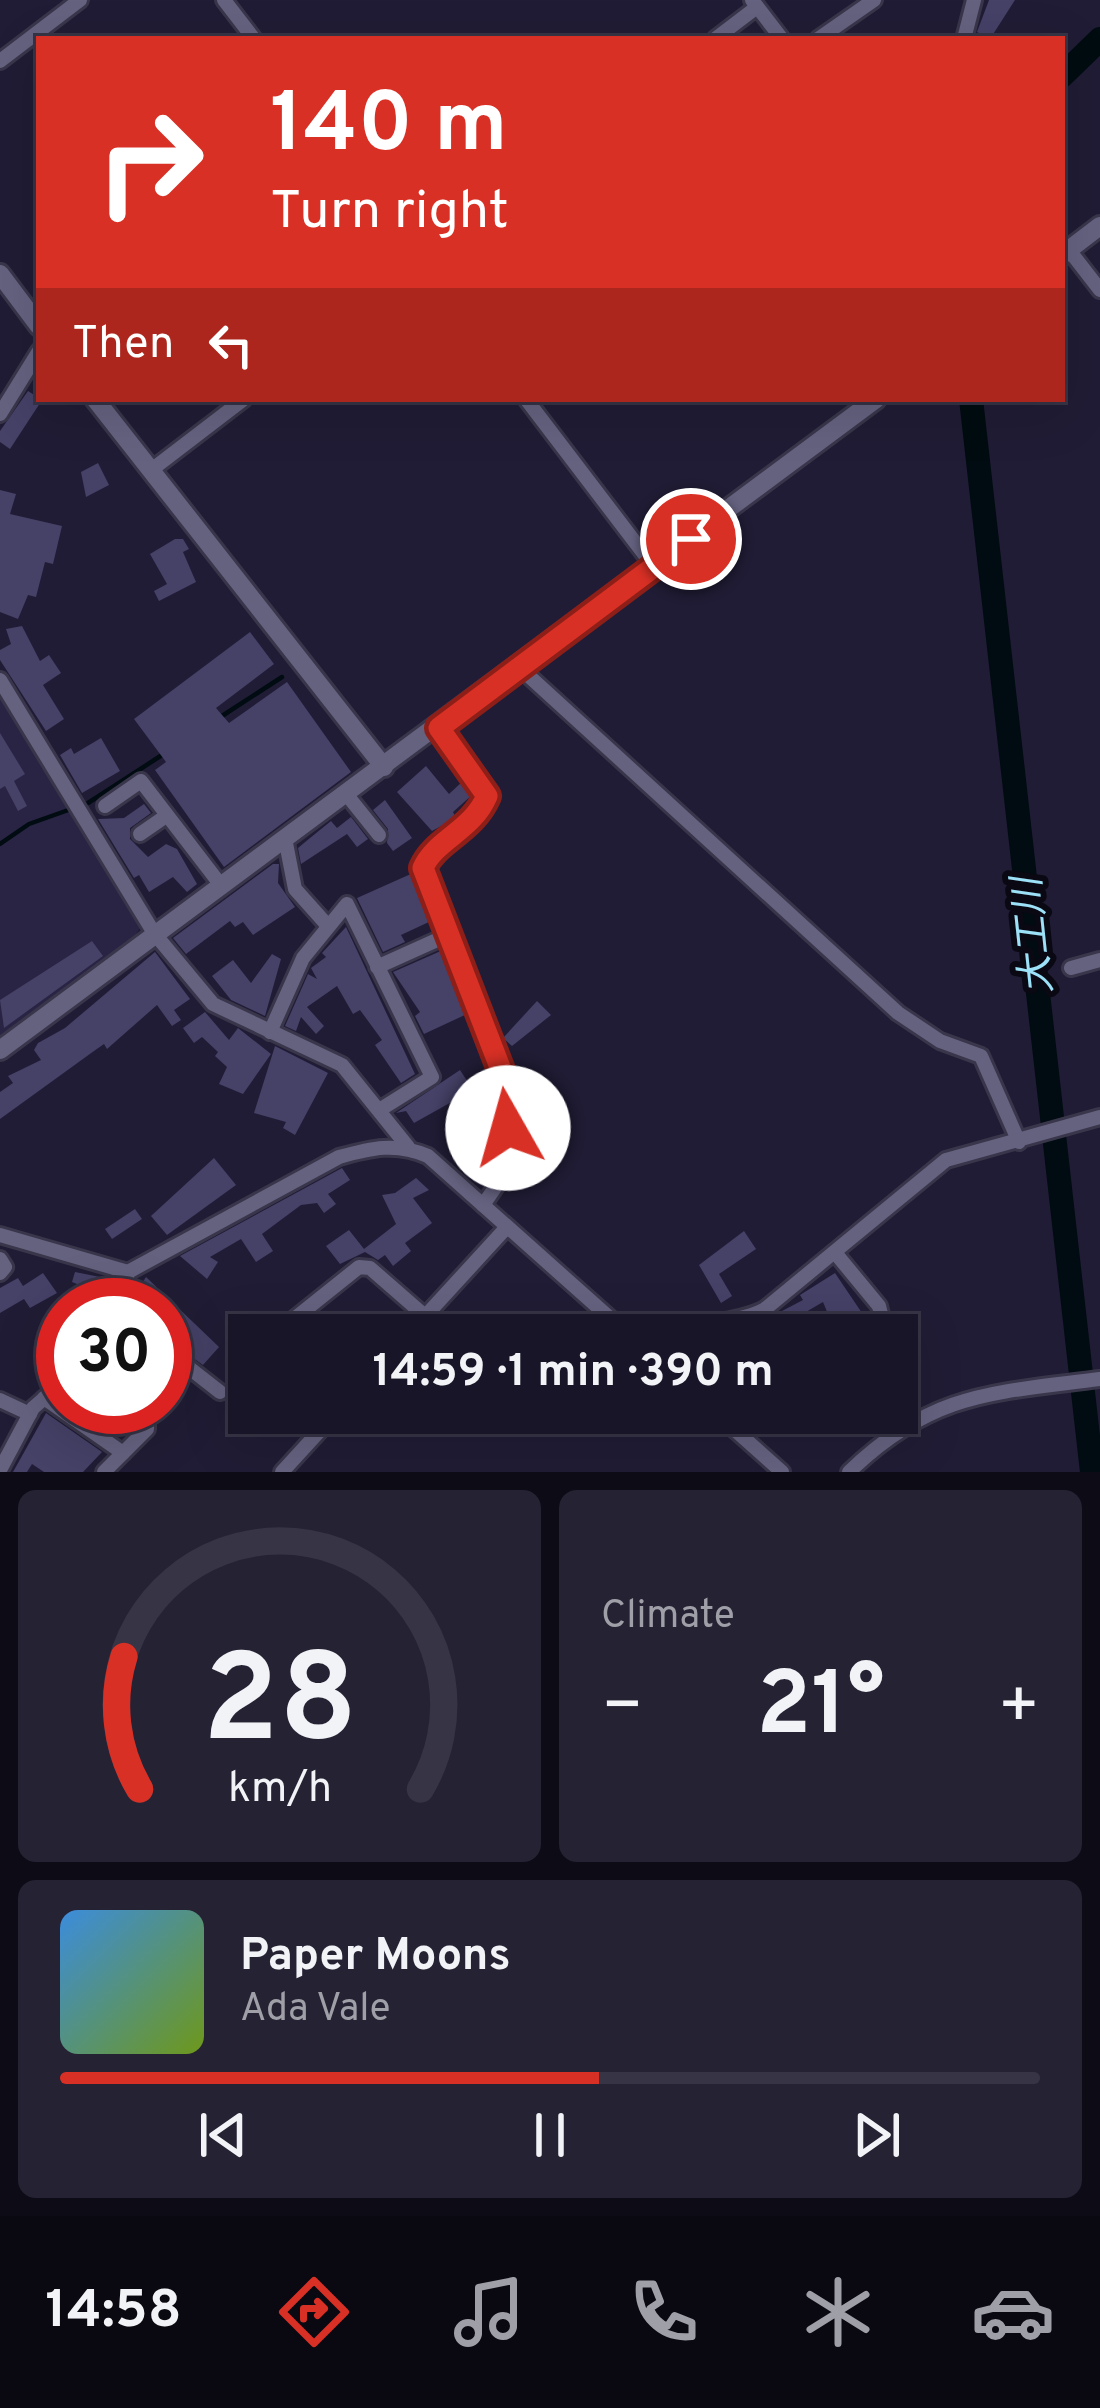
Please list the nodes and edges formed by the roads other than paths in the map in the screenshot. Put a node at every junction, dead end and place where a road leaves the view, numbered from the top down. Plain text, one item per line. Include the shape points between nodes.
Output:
1 (80, 0) edge
2 (224, 0) edge
3 (874, 0) edge
4 (974, 0) edge
5 (755, 3) edge
6 (252, 36) edge
7 (719, 36) edge
8 (780, 36) edge
9 (822, 36) edge
10 (965, 36) edge
11 (0, 61) edge
12 (1100, 226) edge
13 (1065, 252) edge
14 (0, 274) edge
15 (1100, 290) edge
16 (36, 322) edge
17 (36, 355) edge
18 (96, 402) edge
19 (240, 402) edge
20 (528, 402) edge
21 (872, 402) edge
22 (0, 414) edge
23 (149, 471) junction
24 (654, 567) junction
25 (519, 667) junction
26 (0, 680) edge
27 (439, 728) junction
28 (384, 767) junction
29 (347, 795) junction
30 (105, 806) dead end
31 (166, 816) junction
32 (140, 834) dead end
33 (379, 835) dead end
34 (285, 838) junction
35 (220, 884) junction
36 (328, 926) junction
37 (154, 933) junction
38 (448, 935) junction
39 (1100, 959) edge
40 (376, 967) junction
41 (1072, 968) dead end
42 (270, 1032) junction
43 (0, 1050) edge
44 (381, 1109) junction
45 (1100, 1118) edge
46 (1019, 1142) junction
47 (408, 1147) junction
48 (483, 1205) junction
49 (507, 1226) junction
50 (0, 1235) edge
51 (836, 1255) junction
52 (0, 1259) edge
53 (128, 1272) junction
54 (0, 1273) edge
55 (127, 1278) edge
56 (300, 1314) edge
57 (423, 1314) edge
58 (427, 1314) edge
59 (605, 1314) edge
60 (754, 1314) edge
61 (881, 1314) edge
62 (192, 1370) edge
63 (1100, 1379) edge
64 (220, 1392) dead end
65 (2, 1403) edge
66 (36, 1407) edge
67 (30, 1414) junction
68 (918, 1420) edge
69 (95, 1434) edge
70 (142, 1434) edge
71 (317, 1434) edge
72 (739, 1434) edge
73 (892, 1434) edge
74 (123, 1454) junction
75 (0, 1470) edge
76 (104, 1472) edge
77 (282, 1472) edge
78 (782, 1472) edge
79 (849, 1472) edge

1 - 11 street
2 - 6 street
3 - 9 street
4 - 10 street
5 - 7 street
5 - 8 street
12 - 13 street
13 - 15 street
14 - 16 street
17 - 22 street
18 - 23 street
19 - 23 street
20 - 24 street
21 - 24 street
23 - 28 street
24 - 25 street
25 - 27 street
25 - 46 street via 898,1013 981,1056
26 - 37 street
27 - 28 street
27 - 38 street via 487,796 469,827 424,863
28 - 29 street
29 - 33 street
29 - 34 street
30 - 31 street via 141,781
31 - 32 street
31 - 35 street
34 - 35 street
34 - 36 street via 295,889
35 - 37 street
36 - 40 street via 347,904
36 - 42 street via 303,958
37 - 42 street via 212,1004
37 - 43 street
38 - 40 street
38 - 48 street via 508,1088 508,1169
39 - 41 street
40 - 44 street via 432,1077
42 - 44 street via 342,1065
44 - 47 street
45 - 46 street
46 - 51 street via 946,1160
47 - 48 street
47 - 53 street via 339,1157
48 - 49 street
49 - 58 street
49 - 59 street
50 - 53 street
51 - 60 street
51 - 61 street
52 - 54 street
53 - 55 street
56 - 57 street via 359,1267
62 - 64 street
63 - 68 street via 960,1399
65 - 67 street
66 - 67 street
67 - 75 street
69 - 74 street
70 - 74 street
71 - 77 street
72 - 78 street
73 - 79 street
74 - 76 street

